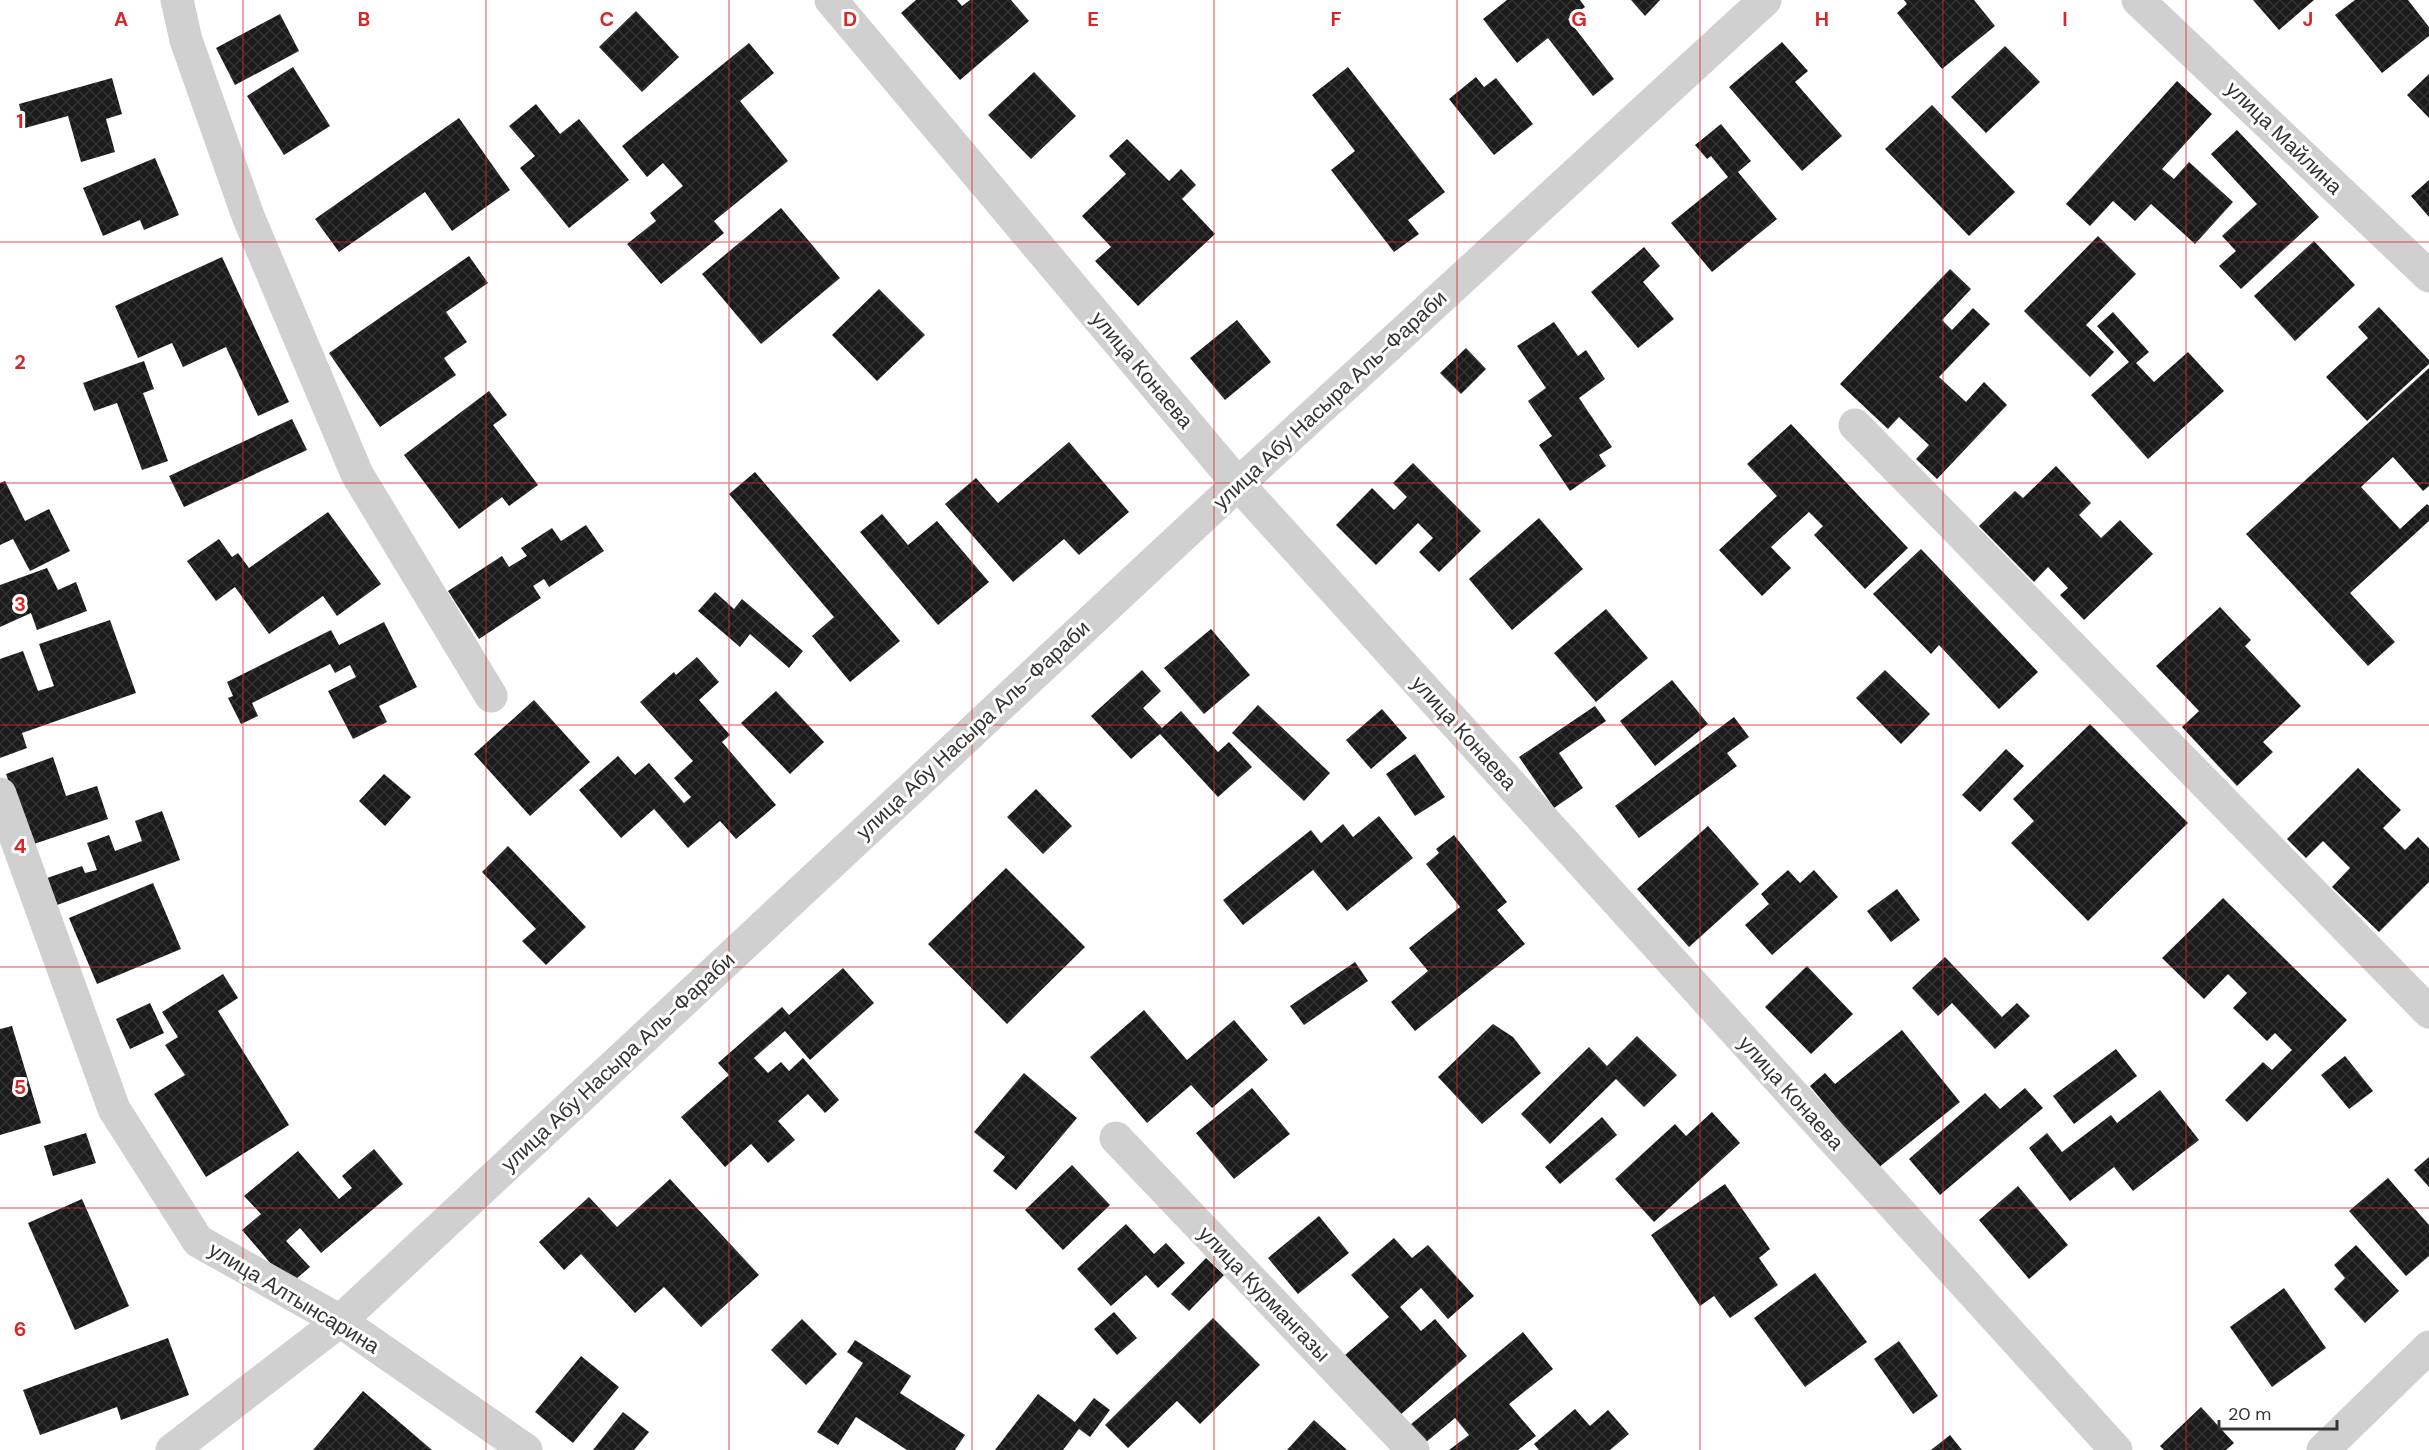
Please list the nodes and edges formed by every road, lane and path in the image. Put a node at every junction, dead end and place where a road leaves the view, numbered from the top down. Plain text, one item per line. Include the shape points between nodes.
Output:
1 (177, 0) edge
2 (831, 0) edge
3 (1765, 0) edge
4 (2138, 0) edge
5 (2429, 276) edge
6 (1855, 425) dead end
7 (1238, 484) junction
8 (491, 696) dead end
9 (0, 794) edge
10 (2429, 1012) edge
11 (1116, 1138) dead end
12 (340, 1321) junction
13 (2429, 1347) edge
14 (172, 1450) edge
15 (526, 1450) edge
16 (1413, 1450) edge
17 (2116, 1450) edge
18 (2323, 1450) edge

1 - 8 street via 186,40 248,216 357,474
2 - 7 street, улица Конаева
3 - 7 street, улица Абу Насыра Аль-Фараби
4 - 5 street, улица Майлина
6 - 10 street
7 - 12 street, улица Абу Насыра Аль-Фараби
7 - 17 street, улица Конаева
9 - 12 street, улица Алтынсарина via 114,1110 198,1241
11 - 16 street, улица Курмангазы
12 - 14 street, улица Абу Насыра Аль-Фараби
12 - 15 street, улица Алтынсарина
13 - 18 street

